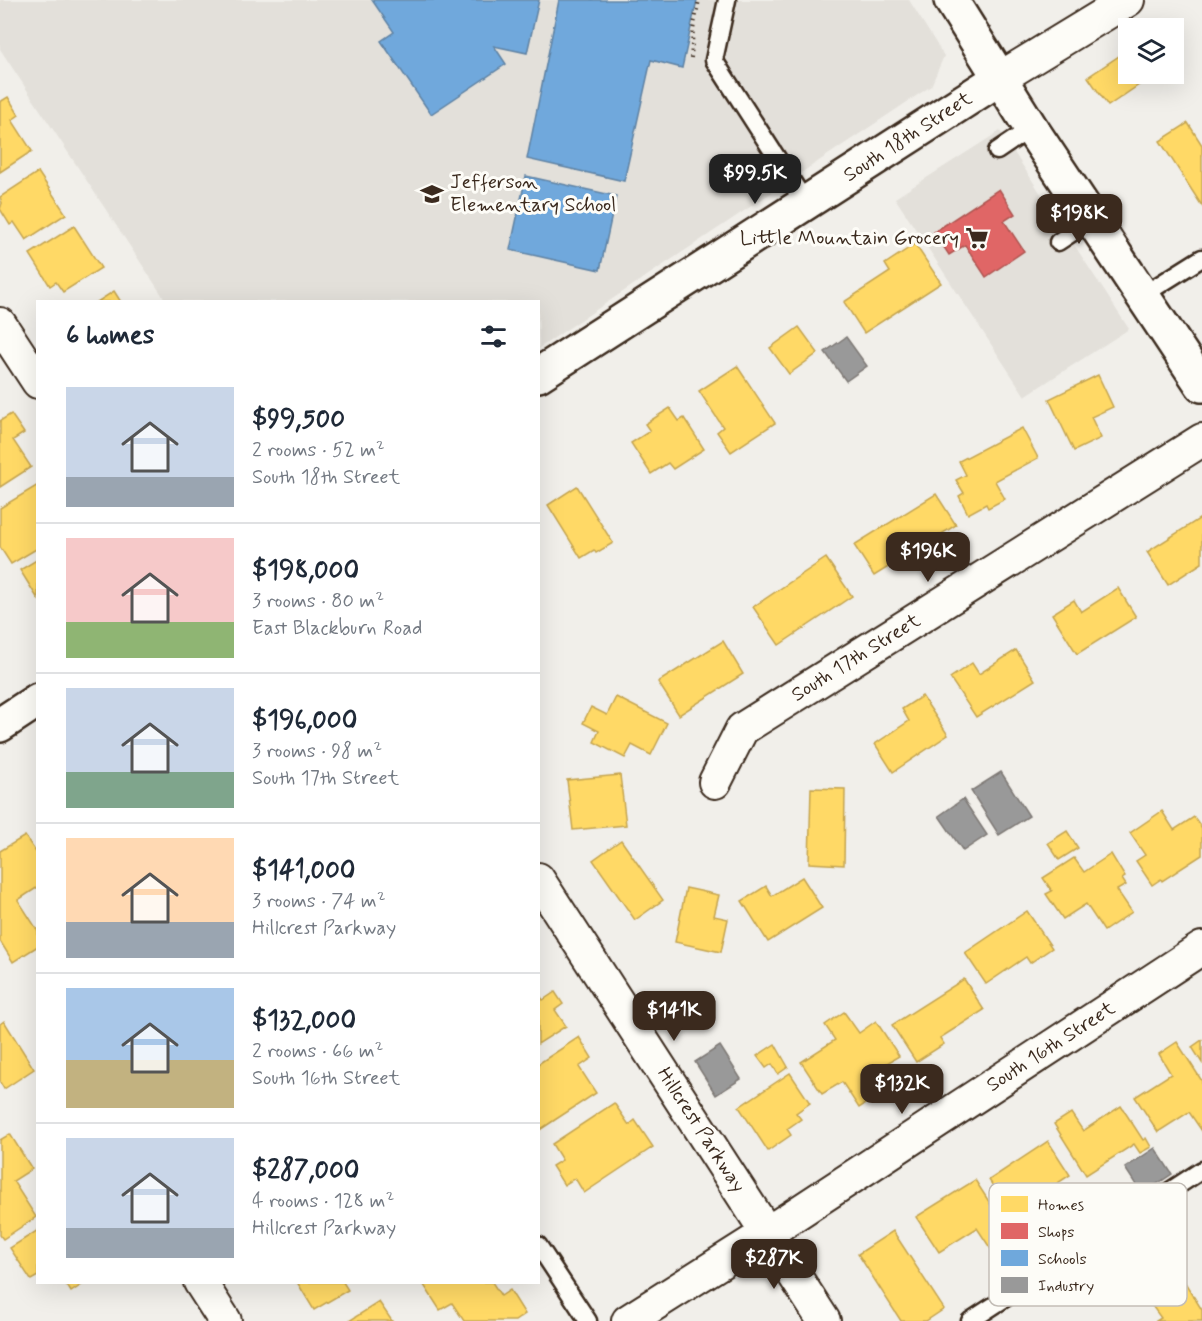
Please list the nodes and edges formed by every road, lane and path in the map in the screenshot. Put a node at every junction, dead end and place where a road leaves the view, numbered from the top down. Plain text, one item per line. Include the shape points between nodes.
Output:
1 (727, 0) edge
2 (951, 0) edge
3 (1128, 0) edge
4 (1000, 78) junction
5 (1031, 128) junction
6 (997, 151) dead end
7 (806, 203) junction
8 (1093, 219) junction
9 (1058, 242) dead end
10 (1202, 258) edge
11 (1143, 294) junction
12 (0, 324) edge
13 (540, 374) edge
14 (36, 379) edge
15 (1202, 385) edge
16 (1202, 440) edge
17 (36, 701) edge
18 (0, 725) edge
19 (716, 782) dead end
20 (540, 882) edge
21 (1202, 948) edge
22 (1202, 1170) edge
23 (1182, 1183) edge
24 (767, 1233) junction
25 (540, 1248) edge
26 (201, 1284) edge
27 (993, 1306) edge
28 (225, 1321) edge
29 (588, 1321) edge
30 (628, 1321) edge
31 (824, 1321) edge
32 (970, 1321) edge

1 - 7 lane via 714,60
2 - 4 street
3 - 4 street, South 18th Street
4 - 5 street
4 - 7 street, South 18th Street
5 - 6 lane
5 - 8 street
7 - 13 street, South 18th Street
8 - 9 lane
8 - 11 street
10 - 11 lane
11 - 15 street
12 - 14 street
16 - 19 street, South 17th Street via 742,729
17 - 18 street
20 - 24 street, Hillcrest Parkway
21 - 24 street, South 16th Street
22 - 23 lane
24 - 30 street, South 16th Street
24 - 31 street, Hillcrest Parkway
25 - 29 lane
26 - 28 street
27 - 32 lane

